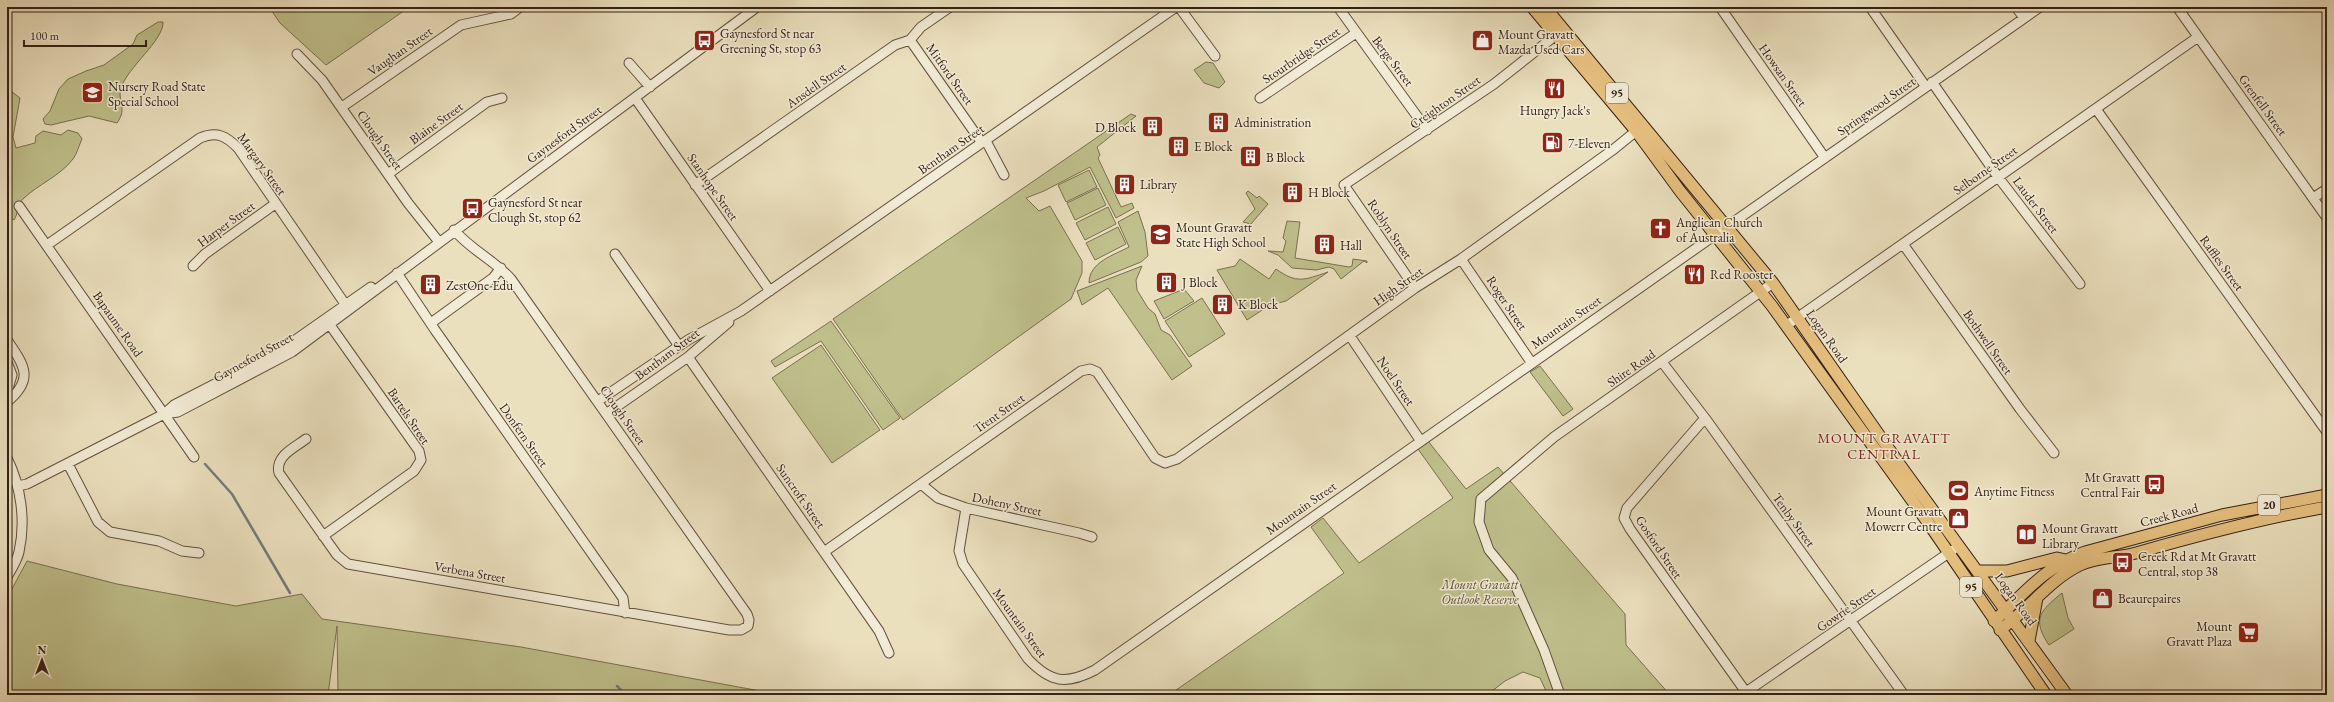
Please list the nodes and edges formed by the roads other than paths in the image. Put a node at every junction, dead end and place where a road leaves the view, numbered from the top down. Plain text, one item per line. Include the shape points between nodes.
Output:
1 (520, 7) edge
2 (758, 7) edge
3 (950, 7) edge
4 (1176, 7) edge
5 (1179, 7) edge
6 (1338, 7) edge
7 (1532, 7) edge
8 (1545, 7) edge
9 (1720, 7) edge
10 (1870, 7) edge
11 (2016, 7) edge
12 (2040, 7) edge
13 (2177, 7) edge
14 (747, 10) edge
15 (2024, 18) junction
16 (1356, 33) junction
17 (1556, 36) junction
18 (2198, 37) junction
19 (910, 40) junction
20 (297, 54) dead end
21 (1215, 56) dead end
22 (629, 63) dead end
23 (1929, 85) junction
24 (650, 87) junction
25 (502, 98) dead end
26 (635, 98) junction
27 (1260, 98) dead end
28 (342, 107) junction
29 (2096, 109) junction
30 (1640, 128) junction
31 (1427, 130) junction
32 (984, 142) junction
33 (1825, 158) junction
34 (388, 174) junction
35 (1004, 175) dead end
36 (1998, 177) junction
37 (695, 185) junction
38 (1344, 185) joint
39 (2327, 189) edge
40 (2313, 198) junction
41 (275, 204) junction
42 (19, 206) dead end
43 (2327, 218) edge
44 (1726, 226) junction
45 (454, 230) junction
46 (1714, 234) junction
47 (439, 242) junction
48 (1903, 244) junction
49 (47, 245) junction
50 (615, 254) dead end
51 (1461, 259) junction
52 (193, 266) dead end
53 (501, 268) junction
54 (397, 273) junction
55 (385, 281) junction
56 (1773, 283) junction
57 (2080, 284) dead end
58 (1415, 288) junction
59 (770, 291) junction
60 (1761, 292) junction
61 (345, 304) junction
62 (740, 311) junction
63 (1798, 318) junction
64 (431, 323) junction
65 (330, 325) junction
66 (1787, 325) junction
67 (1350, 336) junction
68 (7, 340) edge
69 (679, 346) junction
70 (688, 357) junction
71 (7, 362) edge
72 (1532, 362) junction
73 (1662, 362) junction
74 (7, 392) edge
75 (598, 401) junction
76 (7, 402) edge
77 (164, 414) junction
78 (606, 414) junction
79 (1705, 418) junction
80 (2327, 432) edge
81 (306, 439) dead end
82 (1420, 440) junction
83 (2054, 453) dead end
84 (194, 456) dead end
85 (7, 458) edge
86 (1165, 463) joint
87 (68, 464) junction
88 (921, 484) junction
89 (18, 486) junction
90 (2327, 495) edge
91 (2327, 507) edge
92 (966, 508) junction
93 (323, 536) junction
94 (1092, 537) dead end
95 (1960, 546) junction
96 (824, 552) junction
97 (199, 553) dead end
98 (1949, 553) junction
99 (2067, 560) junction
100 (1978, 571) junction
101 (7, 577) edge
102 (2037, 598) junction
103 (2007, 609) junction
104 (625, 613) junction
105 (2014, 619) junction
106 (1851, 622) junction
107 (1997, 625) junction
108 (746, 628) joint
109 (2029, 641) junction
110 (889, 653) dead end
111 (1747, 693) edge
112 (1560, 695) edge
113 (1904, 695) edge
114 (2046, 695) edge
115 (2067, 695) edge

1 - 28 street, Vaughan Street via 511,14 461,25
2 - 14 street, Gaynesford Street
3 - 19 street, Ansdell Street via 921,27
4 - 32 street, Bentham Street
5 - 21 street
6 - 16 street, Berge Street
7 - 17 main road, Logan Road / 95
8 - 30 main road, Logan Road / 95
9 - 33 street, Howsan Street
10 - 23 street, Lauder Street
11 - 15 street
12 - 15 street, Springwood Street
13 - 18 street, Grenfell Street
14 - 24 street, Gaynesford Street
15 - 23 street, Springwood Street
16 - 27 street, Stourbridge Street
16 - 31 street, Berge Street
17 - 30 main road, Logan Road / 95
17 - 31 street, Creighton Street via 1494,84
18 - 29 street, Selborne Street
18 - 40 street, Grenfell Street
19 - 32 street, Mitford Street
19 - 37 street, Ansdell Street via 895,45
20 - 28 street, Clough Street via 317,74
22 - 24 street
23 - 33 street, Springwood Street
23 - 36 street, Lauder Street
24 - 26 street, Gaynesford Street
25 - 34 street, Blaine Street via 487,102
26 - 37 street, Stanhope Street
26 - 45 street, Gaynesford Street
28 - 34 street, Clough Street
29 - 36 street, Selborne Street
29 - 80 street, Raffles Street
30 - 44 main road, Logan Road / 95
30 - 46 main road, Logan Road / 95
30 - 51 street, High Street via 1614,150
31 - 38 street, Creighton Street
32 - 35 street, Mitford Street
32 - 59 street, Bentham Street
33 - 44 street, Springwood Street
34 - 47 street, Clough Street
36 - 48 street, Selborne Street
36 - 57 street, Lauder Street
37 - 59 street, Stanhope Street
38 - 58 street, Roblyn Street
39 - 40 street
40 - 43 street, Grenfell Street
41 - 49 street, Margary Street via 238,148 227,137 210,134 200,138
41 - 52 street, Harper Street via 204,254
41 - 61 street, Margary Street
42 - 49 street, Bapaume Road
44 - 46 street, Mountain Street
44 - 56 main road, Logan Road / 95
45 - 47 street, Gaynesford Street
45 - 53 street, Clough Street via 470,247
46 - 60 main road, Logan Road / 95
46 - 72 street, Mountain Street
47 - 54 street, Gaynesford Street
48 - 63 street, Selborne Street
48 - 83 street, Bothwell Street
49 - 77 street, Bapaume Road
50 - 69 street
51 - 58 street, High Street
51 - 72 street, Roger Street
53 - 64 street via 493,278
53 - 75 street, Clough Street
54 - 55 street, Gaynesford Street
54 - 64 street, Donfern Street
55 - 61 street, Gaynesford Street
55 - 65 street, Gaynesford Street
56 - 60 street, Shire Road
56 - 63 main road, Logan Road / 95
58 - 67 street, High Street
59 - 62 street, Bentham Street
60 - 66 main road, Logan Road / 95
60 - 73 street, Shire Road
61 - 77 street, Gaynesford Street via 281,350 174,406
62 - 69 street, Bentham Street
62 - 70 street, Bentham Street
63 - 66 street, Selborne Street
63 - 95 main road, Logan Road / 95
64 - 104 street, Donfern Street via 623,598
65 - 77 street, Gaynesford Street via 277,361 178,412
65 - 93 street, Bartels Street via 419,451 421,460 414,471
66 - 98 main road, Logan Road / 95
67 - 82 street, Noel Street
67 - 86 street, High Street via 1177,459
68 - 76 street via 21,360 25,371 19,391
69 - 75 street, Bentham Street
70 - 78 street, Bentham Street
70 - 96 street, Suncroft Street
71 - 74 street via 12,377
72 - 82 street, Mountain Street
73 - 79 street, Tenby Street
73 - 112 street, Shire Road via 1554,437 1481,499 1479,522 1489,550 1512,578 1544,650
75 - 78 street, Clough Street
77 - 84 street, Bapaume Road
77 - 87 street, Gaynesford Street
78 - 108 street, Clough Street via 747,614 749,623
79 - 106 street, Tenby Street
79 - 111 street, Gosford Street via 1627,508 1624,518
81 - 93 street, Verbena Street via 282,457 279,471
82 - 92 street, Mountain Street via 1095,670 1078,679 1057,680 1040,672 963,564 959,551
85 - 89 street
86 - 88 street, Trent Street via 1155,458 1098,372 1090,369 1081,371
87 - 89 street, Gaynesford Street via 28,484
87 - 97 street via 98,522 105,529 159,541 182,551
88 - 92 street, Doheny Street via 938,498
88 - 96 street, Trent Street
89 - 101 street via 21,538 19,554
90 - 99 main road, Creek Road / 20 via 2222,515 2096,549
91 - 102 main road, Creek Road / 20 via 2253,521 2124,556 2088,562 2061,576
92 - 94 street, Doheny Street
93 - 104 street, Verbena Street via 339,557 348,564
95 - 98 street, Gowrie Street
95 - 100 main road, Logan Road / 95
96 - 110 street, Suncroft Street via 879,632
98 - 106 street, Gowrie Street
98 - 107 main road, Logan Road / 95
99 - 100 main road via 2057,558 2007,570
99 - 103 main road, Creek Road / 20 via 2039,577
100 - 103 main road, Logan Road / 95
102 - 105 main road, Creek Road / 20
102 - 109 main road
103 - 105 main road, Logan Road / 95
103 - 107 main road, Creek Road / 20
104 - 108 street, Verbena Street via 729,630
105 - 107 main road, Creek Road / 20
105 - 109 main road, Logan Road / 95
106 - 111 street, Gowrie Street
106 - 113 street, Tenby Street
107 - 114 main road, Logan Road / 95
109 - 115 main road, Logan Road / 95

